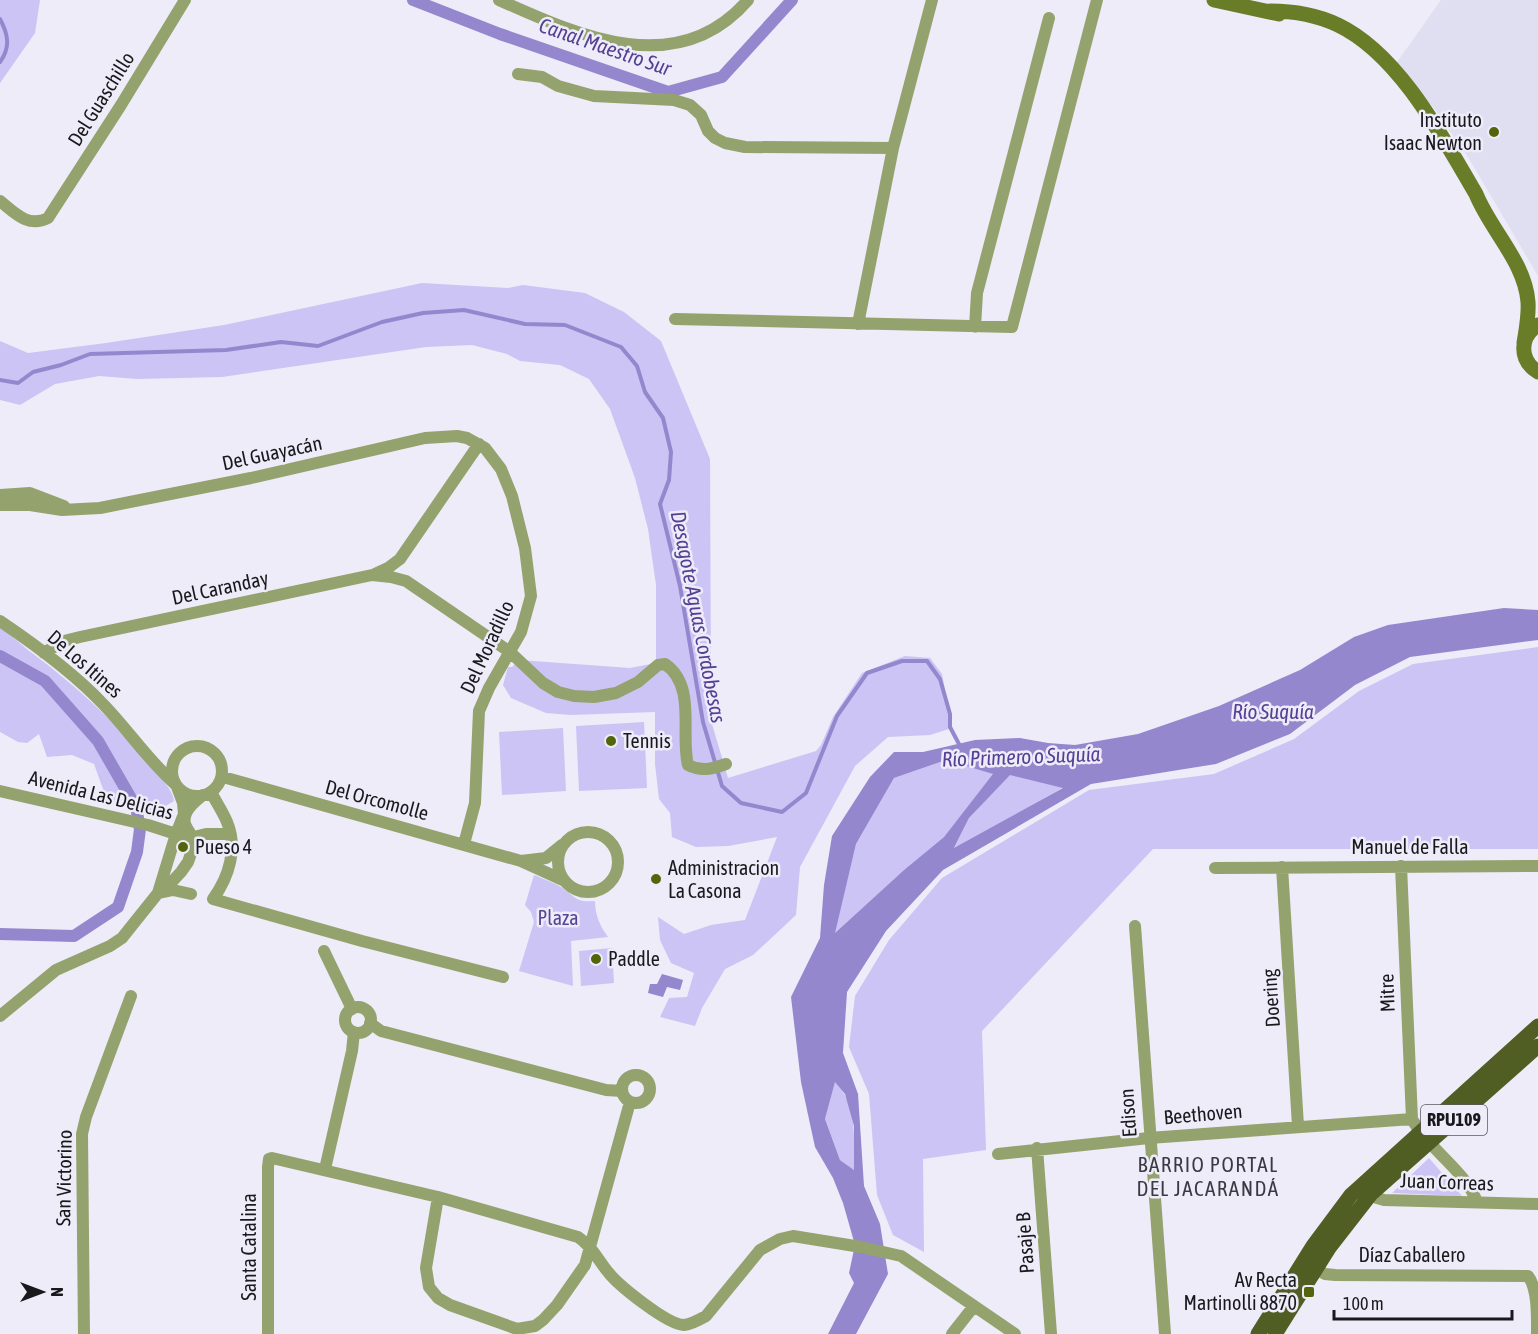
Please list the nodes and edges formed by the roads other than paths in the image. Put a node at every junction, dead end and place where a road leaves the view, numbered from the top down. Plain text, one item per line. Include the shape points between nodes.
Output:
1 (498, 0) edge
2 (748, 0) edge
3 (932, 0) edge
4 (1096, 0) edge
5 (1214, 0) edge
6 (180, 2) edge
7 (1049, 18) dead end
8 (518, 74) dead end
9 (893, 148) junction
10 (1476, 194) junction
11 (0, 201) edge
12 (1538, 294) edge
13 (675, 319) dead end
14 (858, 324) junction
15 (1538, 325) edge
16 (975, 327) junction
17 (1524, 344) junction
18 (1538, 372) edge
19 (479, 444) junction
20 (0, 495) edge
21 (0, 505) edge
22 (73, 510) junction
23 (400, 559) junction
24 (372, 575) junction
25 (406, 581) junction
26 (0, 621) edge
27 (510, 652) junction
28 (44, 653) junction
29 (137, 744) junction
30 (176, 755) junction
31 (725, 765) dead end
32 (223, 777) junction
33 (176, 785) junction
34 (0, 791) edge
35 (207, 794) junction
36 (230, 834) junction
37 (194, 837) junction
38 (174, 839) junction
39 (565, 842) junction
40 (464, 844) junction
41 (521, 861) junction
42 (1401, 866) junction
43 (1538, 866) edge
44 (1282, 867) junction
45 (1215, 868) dead end
46 (565, 881) junction
47 (158, 893) junction
48 (191, 894) dead end
49 (1135, 926) dead end
50 (324, 951) dead end
51 (503, 977) dead end
52 (131, 996) dead end
53 (352, 1009) junction
54 (0, 1016) edge
55 (370, 1023) junction
56 (1538, 1026) edge
57 (354, 1032) junction
58 (1538, 1046) edge
59 (622, 1091) junction
60 (630, 1102) junction
61 (1412, 1119) junction
62 (1298, 1125) junction
63 (1149, 1138) junction
64 (1424, 1138) junction
65 (1037, 1148) junction
66 (998, 1154) dead end
67 (325, 1169) junction
68 (1365, 1190) junction
69 (438, 1197) junction
70 (1477, 1202) junction
71 (1538, 1204) edge
72 (591, 1247) junction
73 (1309, 1266) junction
74 (974, 1306) junction
75 (84, 1334) edge
76 (268, 1334) edge
77 (952, 1334) edge
78 (1015, 1334) edge
79 (1051, 1334) edge
80 (1165, 1334) edge
81 (1258, 1334) edge
82 (1275, 1334) edge
83 (1537, 1334) edge

1 - 2 street via 570,31 651,46 675,44 710,31
3 - 9 street
4 - 16 street via 1012,327
5 - 10 main road via 1321,18 1354,35 1418,100
6 - 11 street, Del Guaschillo via 121,105 48,218 26,221
7 - 16 street via 977,293
8 - 9 street via 542,77 594,96 674,100 690,105 715,138 745,147
9 - 14 street
10 - 12 main road via 1487,206
10 - 17 main road via 1523,278 1528,309
13 - 14 street
14 - 16 street
15 - 17 main road
17 - 18 main road via 1525,359
19 - 22 street, Del Guayacán via 457,436 425,438 204,488
19 - 23 street
19 - 27 street, Del Moradillo via 490,452 506,479 530,578 530,605
20 - 22 street, Del Guayacán via 30,493
21 - 22 street, Del Guayacán
23 - 24 street
23 - 25 street via 399,568
24 - 25 street, Del Caranday
24 - 28 street, Del Caranday via 80,637
25 - 27 street, Del Caranday
26 - 28 street, De Los Itines
27 - 31 street, Del Caranday via 543,683 574,696 616,693 638,682 658,665 666,664 680,685 684,702 688,765 697,770
27 - 40 street, Del Moradillo via 479,711 476,796
28 - 29 street, De Los Itines via 102,702
29 - 30 street, De Los Itines via 157,756
29 - 33 street, De Los Itines
30 - 32 street, De Los Itines via 187,747 208,749 220,761
30 - 33 street via 171,769
32 - 35 street
32 - 40 street, Del Orcomolle
33 - 35 street, De Los Itines via 184,792
33 - 38 street via 184,814
34 - 38 street, Avenida Las Delicias via 148,825
35 - 36 street via 226,818
35 - 37 street via 190,806 186,818 185,824
36 - 37 street, Avenida Las Delicias
36 - 51 street via 226,878 213,899
37 - 38 street, Avenida Las Delicias
37 - 47 street via 193,850 181,872
38 - 47 street
39 - 41 street via 546,858
39 - 46 street via 558,861
39 - 46 street via 582,832 602,834 619,857 615,877 601,890 581,891
40 - 41 street, Del Orcomolle
41 - 46 street, Del Orcomolle
42 - 43 street, Manuel de Falla
42 - 44 street, Manuel de Falla
42 - 61 street, Mitre
44 - 45 street, Manuel de Falla
44 - 62 street, Doering
47 - 48 street via 173,890
47 - 54 street via 122,938 56,970
49 - 63 street, Edison
50 - 53 street
52 - 75 street, San Victorino via 82,1134
53 - 55 street via 368,1012
53 - 57 street via 346,1019
55 - 57 street via 366,1030
55 - 59 street via 381,1030
56 - 64 main road, RPU109
57 - 67 street
58 - 64 main road, RPU109
59 - 60 street
59 - 60 street via 631,1076 640,1075 648,1081 651,1090 647,1098 639,1103
60 - 72 street
61 - 62 street, Beethoven
61 - 64 street
62 - 63 street, Beethoven
63 - 65 street, Beethoven
63 - 80 street, Edison
64 - 68 main road, RPU109
64 - 70 street via 1468,1185
65 - 66 street, Beethoven
65 - 79 street, Pasaje B
67 - 69 street
67 - 76 street, Santa Catalina via 269,1159
68 - 70 street, Juan Correas via 1384,1200
68 - 73 main road, RPU109 via 1344,1203
69 - 72 street via 578,1237
69 - 72 street via 426,1268 429,1287 450,1305 517,1329 536,1326 543,1320 578,1277
70 - 71 street, Juan Correas
72 - 74 street via 620,1283 645,1304 683,1325 706,1316 760,1250 793,1236 897,1254
73 - 81 main road, RPU109
73 - 82 main road, RPU109
73 - 83 street, Díaz Caballero via 1335,1275 1528,1276 1535,1282 1537,1292
74 - 77 street
74 - 78 street

